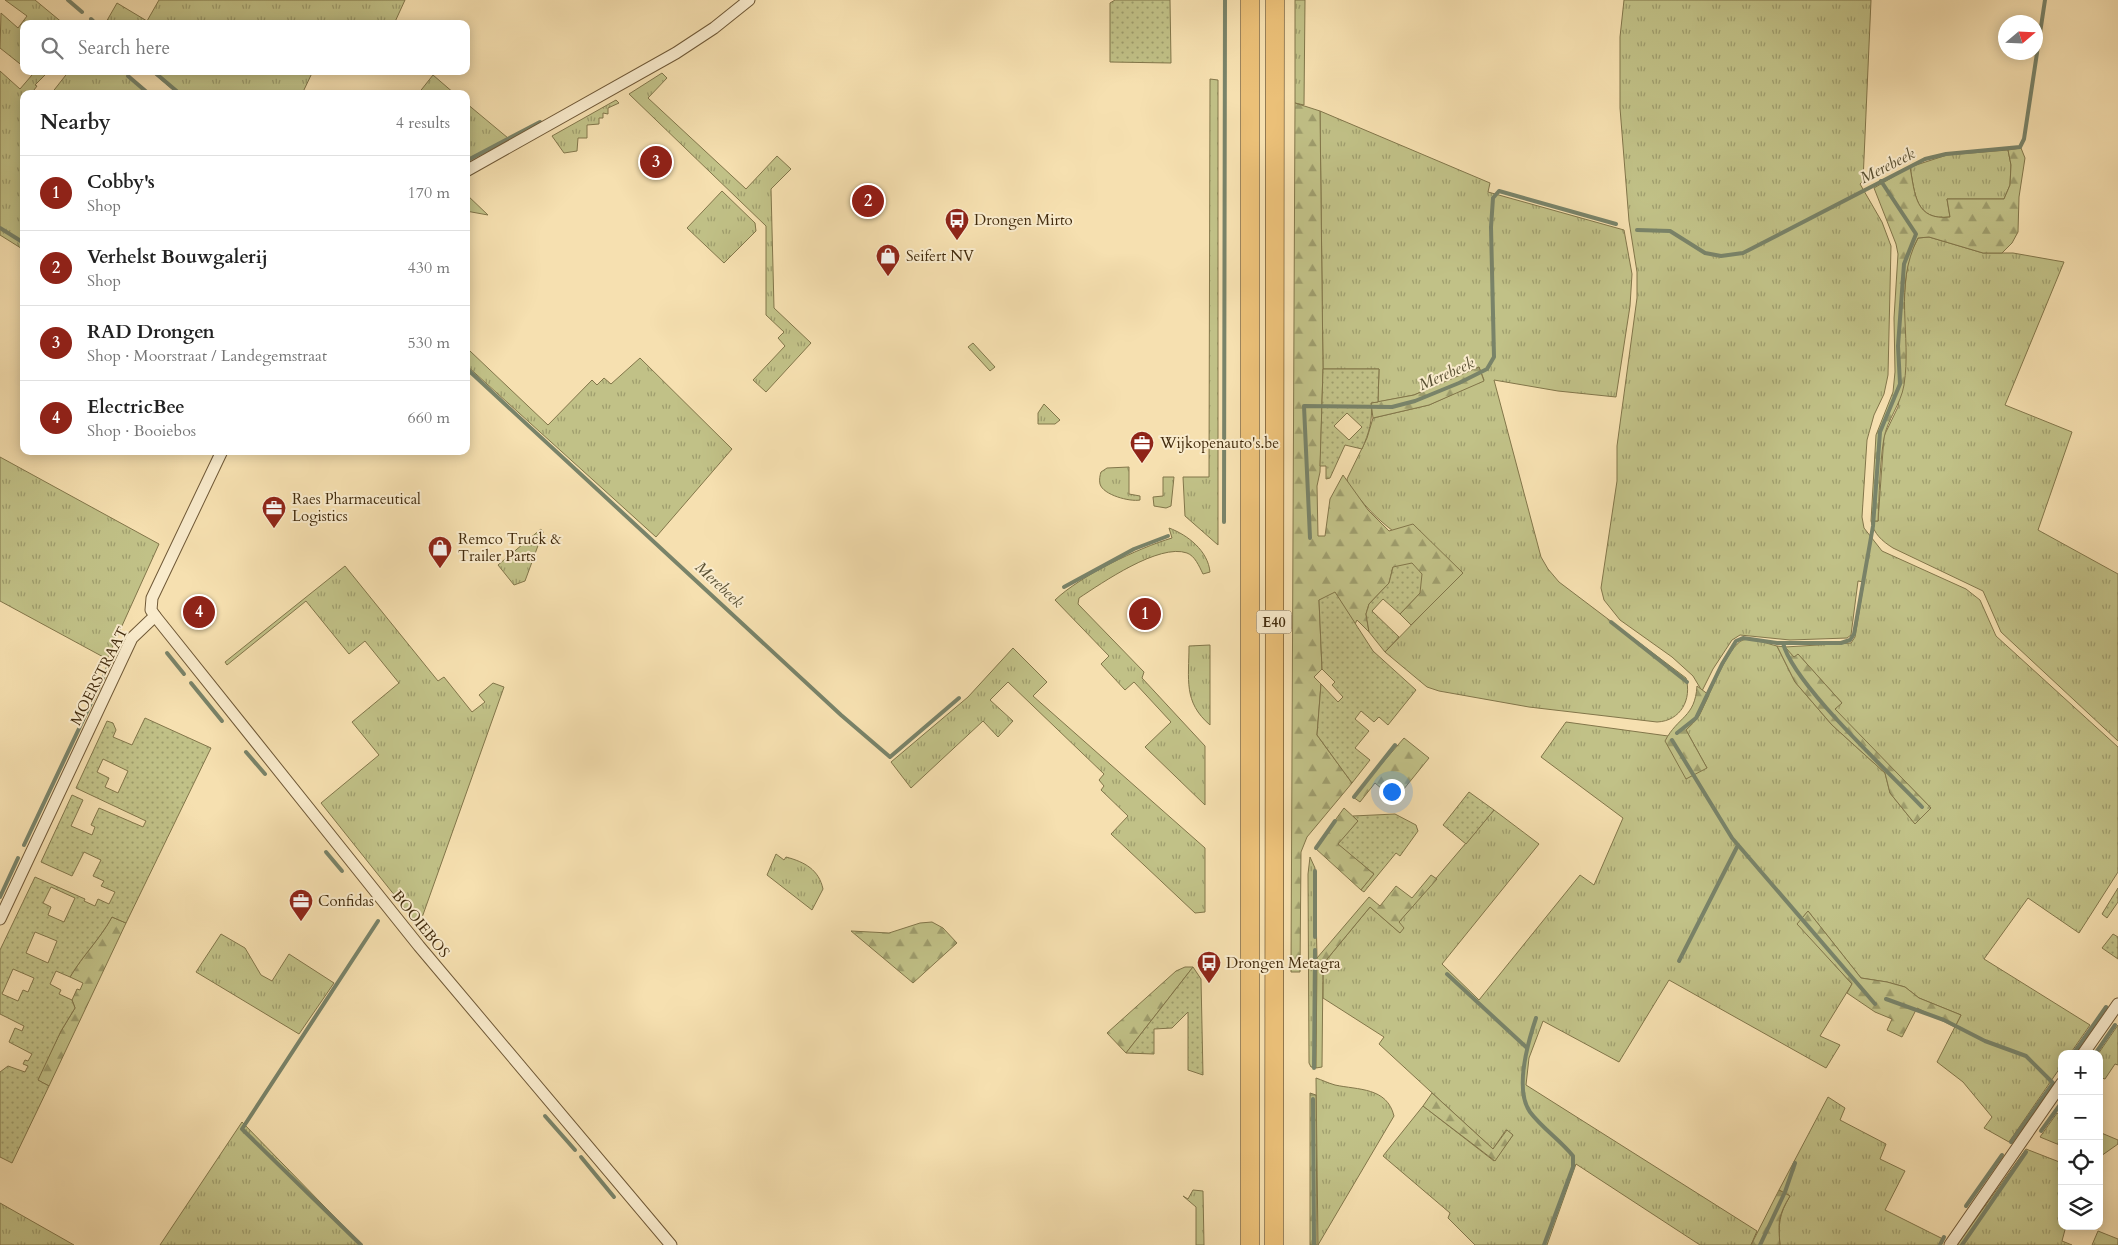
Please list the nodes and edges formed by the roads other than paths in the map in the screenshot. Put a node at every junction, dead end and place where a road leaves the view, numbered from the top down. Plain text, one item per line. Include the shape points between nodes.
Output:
1 (749, 0) edge
2 (1250, 0) edge
3 (1275, 0) edge
4 (470, 169) edge
5 (220, 455) edge
6 (154, 616) junction
7 (0, 919) edge
8 (2118, 1004) edge
9 (2086, 1050) edge
10 (2058, 1089) edge
11 (671, 1245) edge
12 (1250, 1245) edge
13 (1274, 1245) edge
14 (1950, 1245) edge

1 - 4 street via 676,53
2 - 12 highway, E40
3 - 13 highway, E40
5 - 6 street via 152,598
6 - 7 street, MOERSTRAAT via 132,638
6 - 11 street, BOOIEBOS via 419,946
8 - 9 street
10 - 14 street

